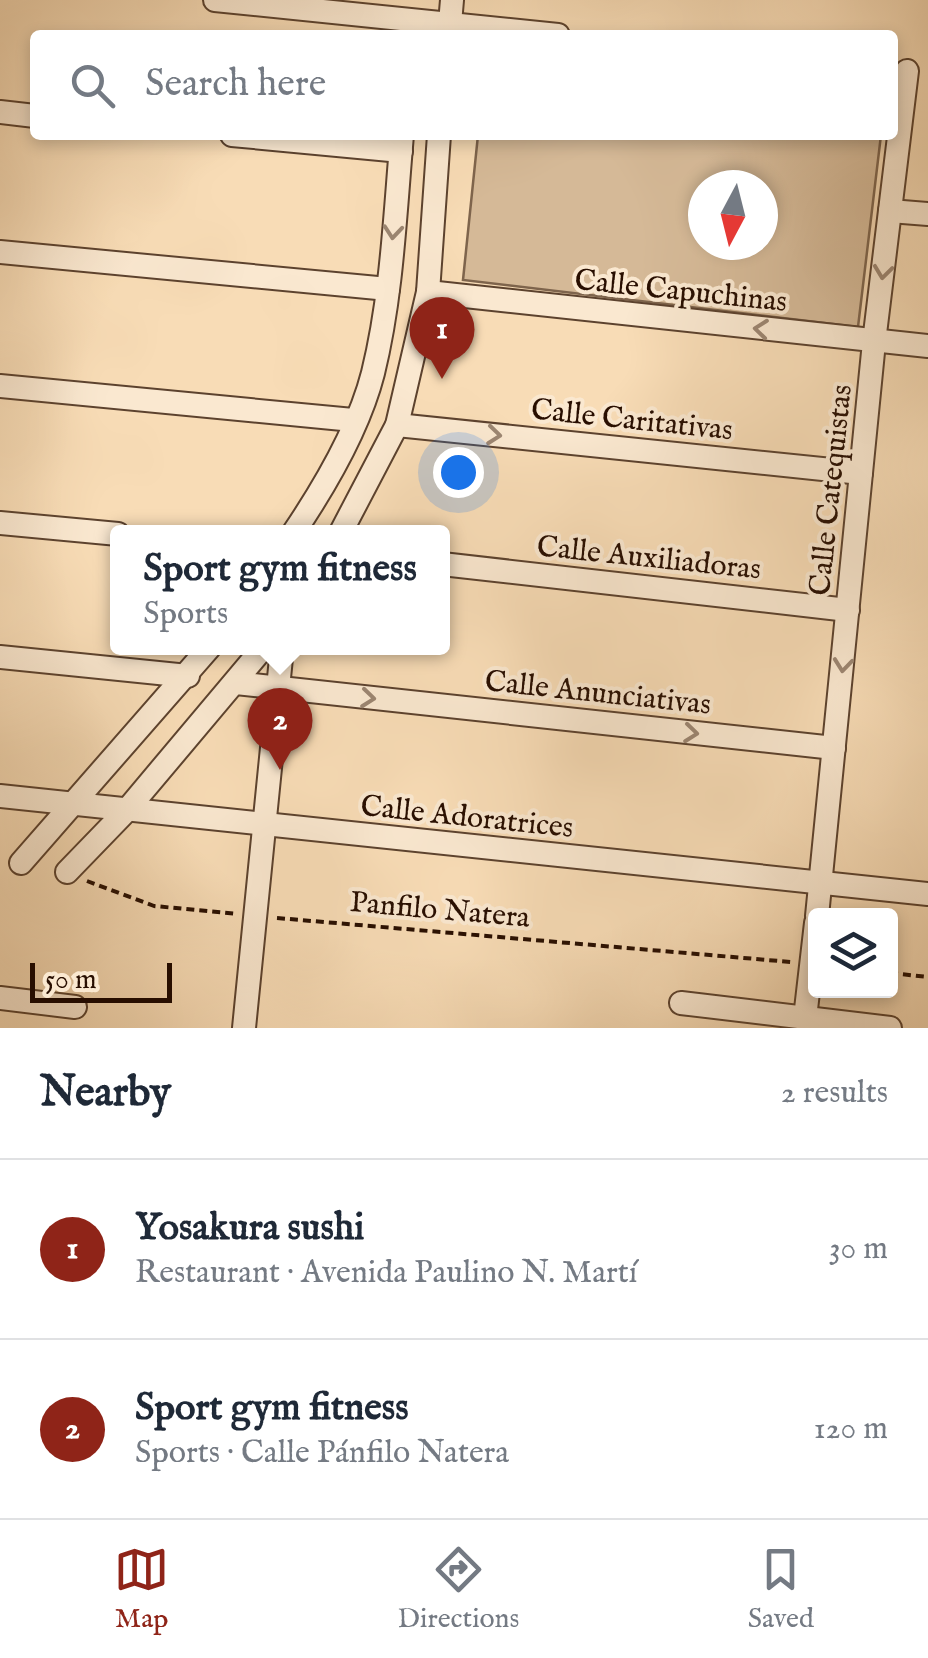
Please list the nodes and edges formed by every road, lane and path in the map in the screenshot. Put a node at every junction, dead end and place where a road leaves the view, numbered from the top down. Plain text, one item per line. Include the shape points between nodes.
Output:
1 (215, 0) edge
2 (452, 0) edge
3 (352, 13) junction
4 (411, 18) edge
5 (372, 30) edge
6 (449, 30) edge
7 (909, 71) edge
8 (0, 112) edge
9 (30, 115) edge
10 (338, 140) edge
11 (439, 140) edge
12 (402, 143) edge
13 (890, 211) junction
14 (928, 214) edge
15 (0, 252) edge
16 (388, 289) junction
17 (428, 292) junction
18 (874, 342) junction
19 (928, 346) edge
20 (0, 386) edge
21 (354, 420) junction
22 (397, 425) junction
23 (862, 474) junction
24 (0, 523) edge
25 (299, 525) edge
26 (345, 525) edge
27 (110, 533) edge
28 (450, 565) edge
29 (848, 610) junction
30 (204, 655) edge
31 (258, 655) edge
32 (282, 655) edge
33 (0, 657) edge
34 (188, 676) junction
35 (236, 683) junction
36 (280, 689) junction
37 (834, 748) junction
38 (0, 796) edge
39 (76, 804) junction
40 (126, 811) junction
41 (266, 825) junction
42 (21, 864) dead end
43 (67, 872) joint
44 (821, 885) junction
45 (928, 894) edge
46 (818, 908) edge
47 (254, 916) junction
48 (808, 964) edge
49 (898, 973) edge
50 (928, 976) edge
51 (808, 986) edge
52 (0, 998) edge
53 (682, 1003) dead end
54 (74, 1007) dead end
55 (805, 1018) junction
56 (244, 1028) edge
57 (890, 1028) edge

1 - 3 street
2 - 6 street
3 - 4 street
3 - 5 street
4 - 6 street
7 - 13 street, Calle Catequistas
8 - 9 street
10 - 12 street
11 - 17 street
12 -> 16 street
13 - 14 street
13 -> 18 street, Calle Catequistas
15 - 16 street
16 - 21 street via 372,376
18 -> 17 street, Calle Capuchinas
17 - 22 street
18 - 19 street, Calle Capuchinas
18 - 23 street, Calle Catequistas
20 - 21 street
21 - 25 street
22 -> 23 street, Calle Caritativas
22 - 26 street
23 - 29 street, Calle Catequistas
24 - 27 street
28 - 29 street, Calle Auxiliadoras
29 -> 37 street, Calle Catequistas
30 - 34 street
31 - 35 street
32 - 36 street
33 - 34 street
34 - 39 street
35 - 36 street, Calle Anunciativas
35 - 40 street
36 -> 37 street, Calle Anunciativas
36 - 41 street
37 - 44 street, Calle Catequistas
38 - 39 street, Calle Adoratrices
39 - 40 street, Calle Adoratrices
39 - 42 street
40 - 41 street, Calle Adoratrices
40 - 43 street
41 - 44 street, Calle Adoratrices
41 - 47 street
43 - 47 path, Panfilo Natera via 154,906
44 - 45 street, Calle Adoratrices
44 - 46 street, Calle Catequistas
47 - 48 path, Panfilo Natera
47 - 56 street
49 - 50 path
51 - 55 street, Calle Catequistas
52 - 54 street
53 - 55 street
55 - 57 street

